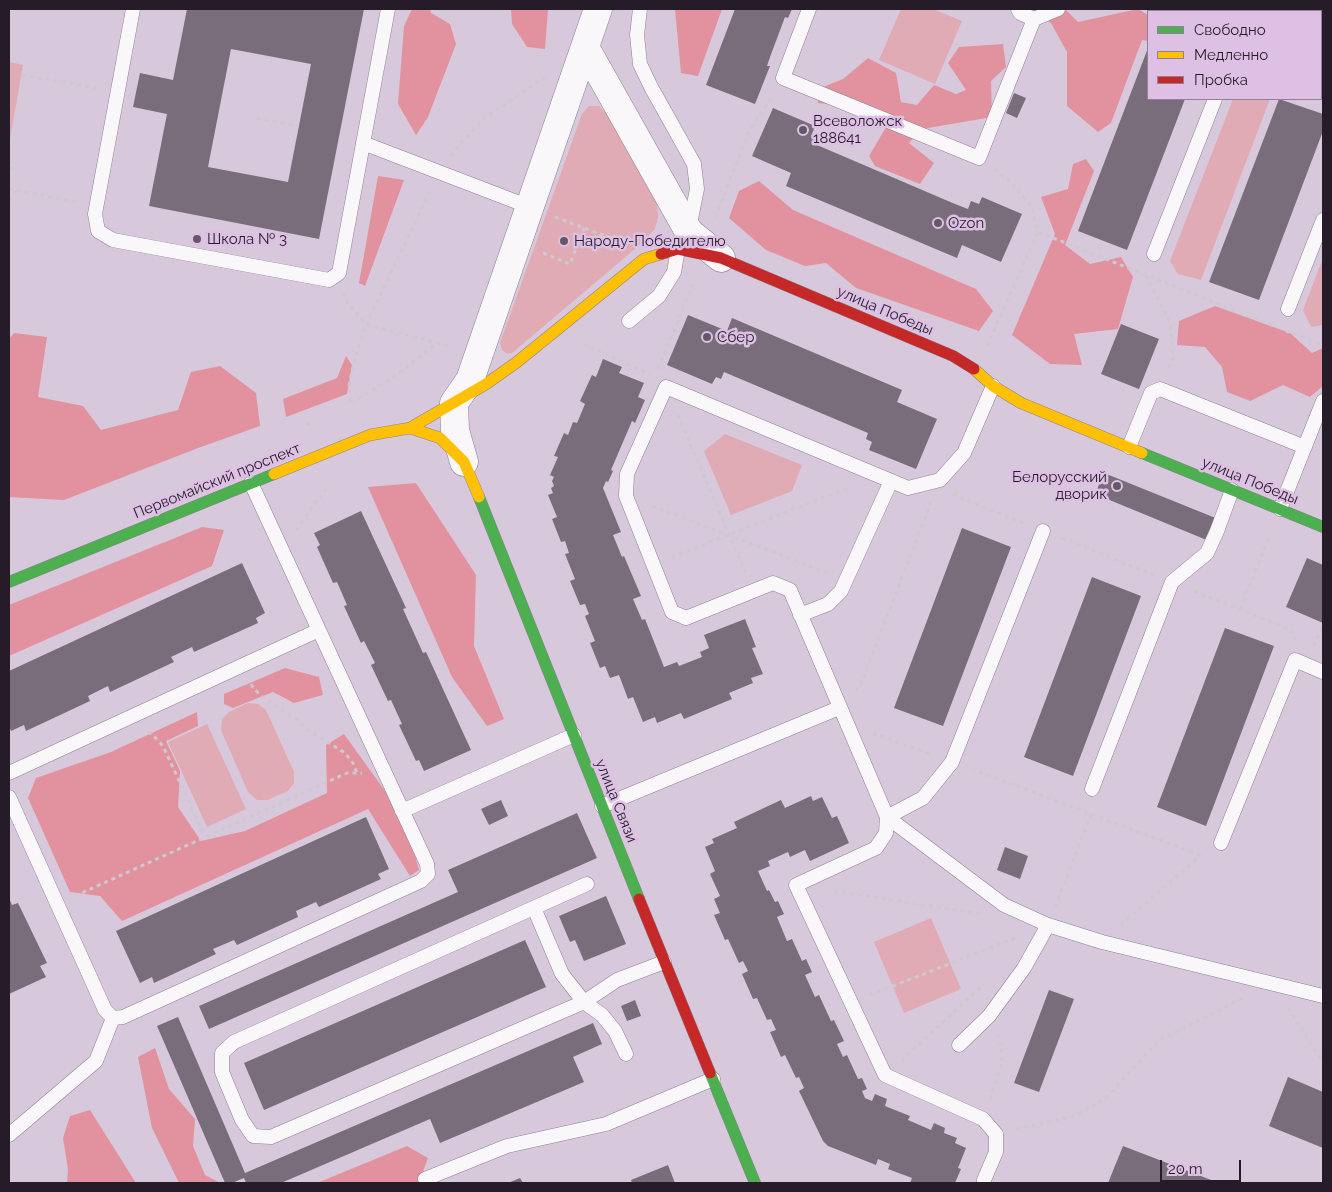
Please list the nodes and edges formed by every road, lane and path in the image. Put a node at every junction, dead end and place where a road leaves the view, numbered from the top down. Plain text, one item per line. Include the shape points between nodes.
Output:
1 (133, 9) edge
2 (388, 9) edge
3 (598, 9) edge
4 (640, 9) edge
5 (809, 9) edge
6 (1018, 9) edge
7 (1058, 9) edge
8 (1034, 19) junction
9 (585, 47) junction
10 (22, 75) dead end
11 (546, 76) dead end
12 (118, 92) junction
13 (613, 96) junction
14 (1215, 100) edge
15 (566, 105) junction
16 (765, 107) dead end
17 (257, 118) dead end
18 (299, 126) dead end
19 (363, 143) junction
20 (12, 161) dead end
21 (439, 172) junction
22 (9, 178) edge
23 (9, 189) edge
24 (15, 191) junction
25 (9, 201) edge
26 (96, 206) junction
27 (541, 211) junction
28 (557, 217) junction
29 (1323, 220) edge
30 (553, 226) dead end
31 (584, 228) junction
32 (1038, 232) dead end
33 (693, 235) junction
34 (546, 244) dead end
35 (627, 244) dead end
36 (1154, 254) dead end
37 (721, 258) joint
38 (339, 273) junction
39 (698, 273) dead end
40 (1146, 275) dead end
41 (1288, 309) dead end
42 (629, 321) dead end
43 (366, 325) junction
44 (436, 343) junction
45 (483, 344) junction
46 (582, 344) dead end
47 (987, 347) dead end
48 (517, 362) junction
49 (993, 386) junction
50 (666, 388) junction
51 (1160, 389) junction
52 (1323, 401) edge
53 (454, 403) junction
54 (410, 428) junction
55 (440, 438) joint
56 (1129, 447) junction
57 (1305, 447) junction
58 (464, 462) junction
59 (885, 479) junction
60 (940, 480) junction
61 (328, 481) dead end
62 (251, 484) junction
63 (1232, 490) junction
64 (626, 496) junction
65 (1280, 509) junction
66 (1323, 527) edge
67 (1042, 531) junction
68 (1272, 531) dead end
69 (729, 535) junction
70 (282, 550) junction
71 (653, 565) junction
72 (846, 580) junction
73 (9, 582) edge
74 (1172, 582) junction
75 (754, 591) junction
76 (1240, 610) junction
77 (800, 615) junction
78 (319, 630) junction
79 (1295, 660) junction
80 (243, 665) junction
81 (1323, 672) edge
82 (839, 708) junction
83 (122, 721) junction
84 (574, 735) junction
85 (952, 762) junction
86 (9, 773) edge
87 (357, 773) junction
88 (385, 773) junction
89 (1092, 789) joint
90 (9, 797) edge
91 (602, 806) junction
92 (402, 811) junction
93 (1092, 814) junction
94 (887, 817) junction
95 (205, 837) junction
96 (1222, 843) joint
97 (1200, 856) junction
98 (587, 884) dead end
99 (796, 885) junction
100 (57, 904) junction
101 (534, 908) junction
102 (990, 916) dead end
103 (1048, 925) junction
104 (1102, 942) junction
105 (664, 962) junction
106 (984, 984) dead end
107 (1271, 984) junction
108 (1323, 996) edge
109 (584, 1002) junction
110 (851, 1003) junction
111 (989, 1016) junction
112 (112, 1018) junction
113 (959, 1045) dead end
114 (626, 1054) dead end
115 (1323, 1062) edge
116 (885, 1075) junction
117 (713, 1080) junction
118 (983, 1119) junction
119 (996, 1134) junction
120 (9, 1135) edge
121 (425, 1179) dead end
122 (984, 1180) dead end
123 (755, 1183) edge

1 - 12 lane
2 - 19 lane
3 - 9 street
4 - 33 lane via 637,35 640,64 694,164 697,189
5 - 8 lane via 783,78 979,158
6 - 8 lane
7 - 8 lane
9 - 13 street
9 - 15 street
10 - 12 path
11 - 21 path via 486,117
12 - 26 lane
13 - 15 street via 601,86 586,85 573,92
13 - 33 street
14 - 36 lane
15 - 27 street
16 - 33 path
17 - 18 path
19 - 21 lane
19 - 38 lane
20 - 22 path
21 - 27 lane
21 - 43 path
23 - 24 path
24 - 25 path
24 - 26 path
26 - 38 lane via 98,231 113,240 329,280
27 - 28 path
27 - 45 street
28 - 30 path
28 - 31 path
29 - 41 lane
31 - 34 path via 570,264 543,253
31 - 35 path
32 - 47 path
33 - 37 street
33 - 42 lane via 659,296
33 - 48 street via 644,259
37 - 49 street, улица Победы via 953,356
38 - 43 path via 345,300
39 - 46 path via 655,376
40 - 51 path via 1170,323 1173,358
43 - 44 path
43 - 44 path via 354,360 349,386 350,404 395,376
44 - 45 path
45 - 48 street via 492,359 504,364
45 - 53 street via 470,380
48 - 53 street
49 - 56 street, улица Победы via 1021,403
49 - 60 lane via 964,453
50 - 59 lane
50 - 64 lane via 627,474
50 - 69 path
51 - 56 lane via 1151,393
51 - 57 lane
52 - 57 lane
53 - 54 street
53 - 58 street via 454,430
54 - 55 street, Первомайский проспект
54 - 62 street, Первомайский проспект via 370,435
55 - 58 street, улица Связи
56 - 63 street, улица Победы
57 - 65 lane
58 - 84 street, улица Связи
59 - 60 lane via 908,488
59 - 69 path
59 - 72 lane
60 - 67 path via 956,496
60 - 82 path via 861,684
61 - 70 path
62 - 70 lane
62 - 73 street, Первомайский проспект
63 - 65 street, улица Победы
63 - 74 lane via 1206,553
64 - 69 path
64 - 71 lane
65 - 66 street, улица Победы
67 - 74 path
67 - 85 lane
68 - 76 path
69 - 71 path
69 - 72 path
69 - 75 path
70 - 78 lane
71 - 75 lane via 672,612 686,618
72 - 77 lane via 841,591 828,604
74 - 76 path
74 - 89 lane
75 - 77 lane via 773,583 790,590
76 - 79 path via 1291,630 1299,648
77 - 82 lane
78 - 80 lane
78 - 88 lane
79 - 81 lane
79 - 96 lane
80 - 83 lane
80 - 87 path via 254,690 345,754
82 - 85 path via 873,733
82 - 91 lane
82 - 94 lane
83 - 86 lane
83 - 95 path via 152,734 163,746
84 - 91 street, улица Связи
84 - 92 lane
85 - 93 path
85 - 94 lane via 923,798
87 - 88 path
87 - 95 path via 347,773
88 - 92 lane
89 - 93 path
90 - 100 lane
91 - 105 street, улица Связи
92 - 112 lane via 427,864 428,874 421,881 123,1018
93 - 97 path
93 - 103 path
94 - 99 lane via 886,834 876,848
94 - 103 lane via 1004,905
95 - 100 path
96 - 97 path
97 - 104 path
98 - 101 lane
99 - 102 path
99 - 110 lane
100 - 112 lane via 104,1010
101 - 109 lane via 562,974
101 - 109 lane via 234,1042 222,1053 222,1072 242,1120 253,1136 271,1137
103 - 104 lane
103 - 110 path
103 - 111 lane via 1024,968
104 - 107 lane
105 - 109 lane via 617,980
105 - 117 street, улица Связи
106 - 116 path
107 - 108 lane
107 - 115 path
107 - 119 path via 1158,1041 1108,1096 1078,1115
109 - 114 lane via 602,1015 615,1031
110 - 116 lane
111 - 113 lane
111 - 118 path via 1000,1040 1002,1063
112 - 120 lane via 96,1061
116 - 118 lane
117 - 121 lane via 606,1124 508,1146
117 - 123 street, улица Связи
118 - 119 lane
119 - 122 lane via 996,1152

